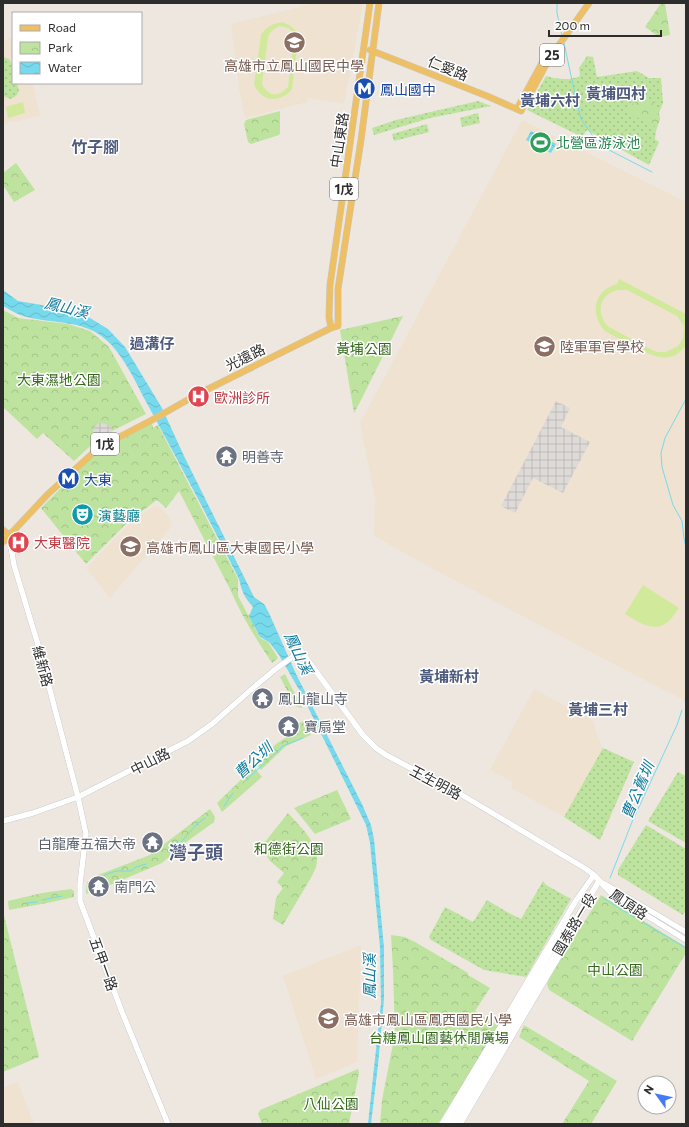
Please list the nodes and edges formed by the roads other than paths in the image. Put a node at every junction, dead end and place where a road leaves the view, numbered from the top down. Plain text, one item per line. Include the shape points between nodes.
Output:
1 (370, 3) edge
2 (379, 3) edge
3 (584, 3) edge
4 (589, 3) edge
5 (364, 49) junction
6 (373, 51) junction
7 (519, 110) junction
8 (338, 326) joint
9 (331, 328) junction
10 (3, 530) edge
11 (9, 535) junction
12 (3, 542) edge
13 (295, 656) joint
14 (78, 797) junction
15 (3, 821) edge
16 (594, 876) junction
17 (599, 881) junction
18 (686, 932) edge
19 (686, 940) edge
20 (541, 964) junction
21 (168, 1124) edge
22 (442, 1124) edge
23 (448, 1124) edge
24 (454, 1124) edge
25 (460, 1124) edge

1 - 5 main road, 中山東路 / 1戊
2 - 6 main road, 中山東路 / 1戊
3 - 7 main road, 25 via 546,56
4 - 7 main road, 25 via 549,59
5 - 6 main road, 仁愛路
5 - 9 main road, 中山東路 / 1戊 via 330,285
6 - 7 main road, 仁愛路
6 - 8 main road, 中山東路 / 1戊 via 338,290
8 - 9 main road, 光遠路 / 1戊
9 - 11 main road, 光遠路 / 1戊 via 219,383 106,444 48,494
10 - 11 main road
11 - 12 main road, 1戊
11 - 14 main road, 維新路 via 14,565 39,648
13 - 14 main road, 中山路 via 277,668 194,738
13 - 16 main road, 王生明路 via 301,652 363,735 376,748 475,803
14 - 15 main road, 中山路
14 - 21 main road, 五甲一路 via 86,834 80,901
16 - 17 main road, 王生明路
16 - 20 main road, 國泰路一段
17 - 18 main road, 鳳頂路
17 - 19 main road, 鳳頂路 via 612,894
17 - 24 main road, 國泰路一段
17 - 25 main road, 國泰路一段 via 596,893
20 - 22 main road, 國泰路一段
20 - 23 main road, 國泰路一段

